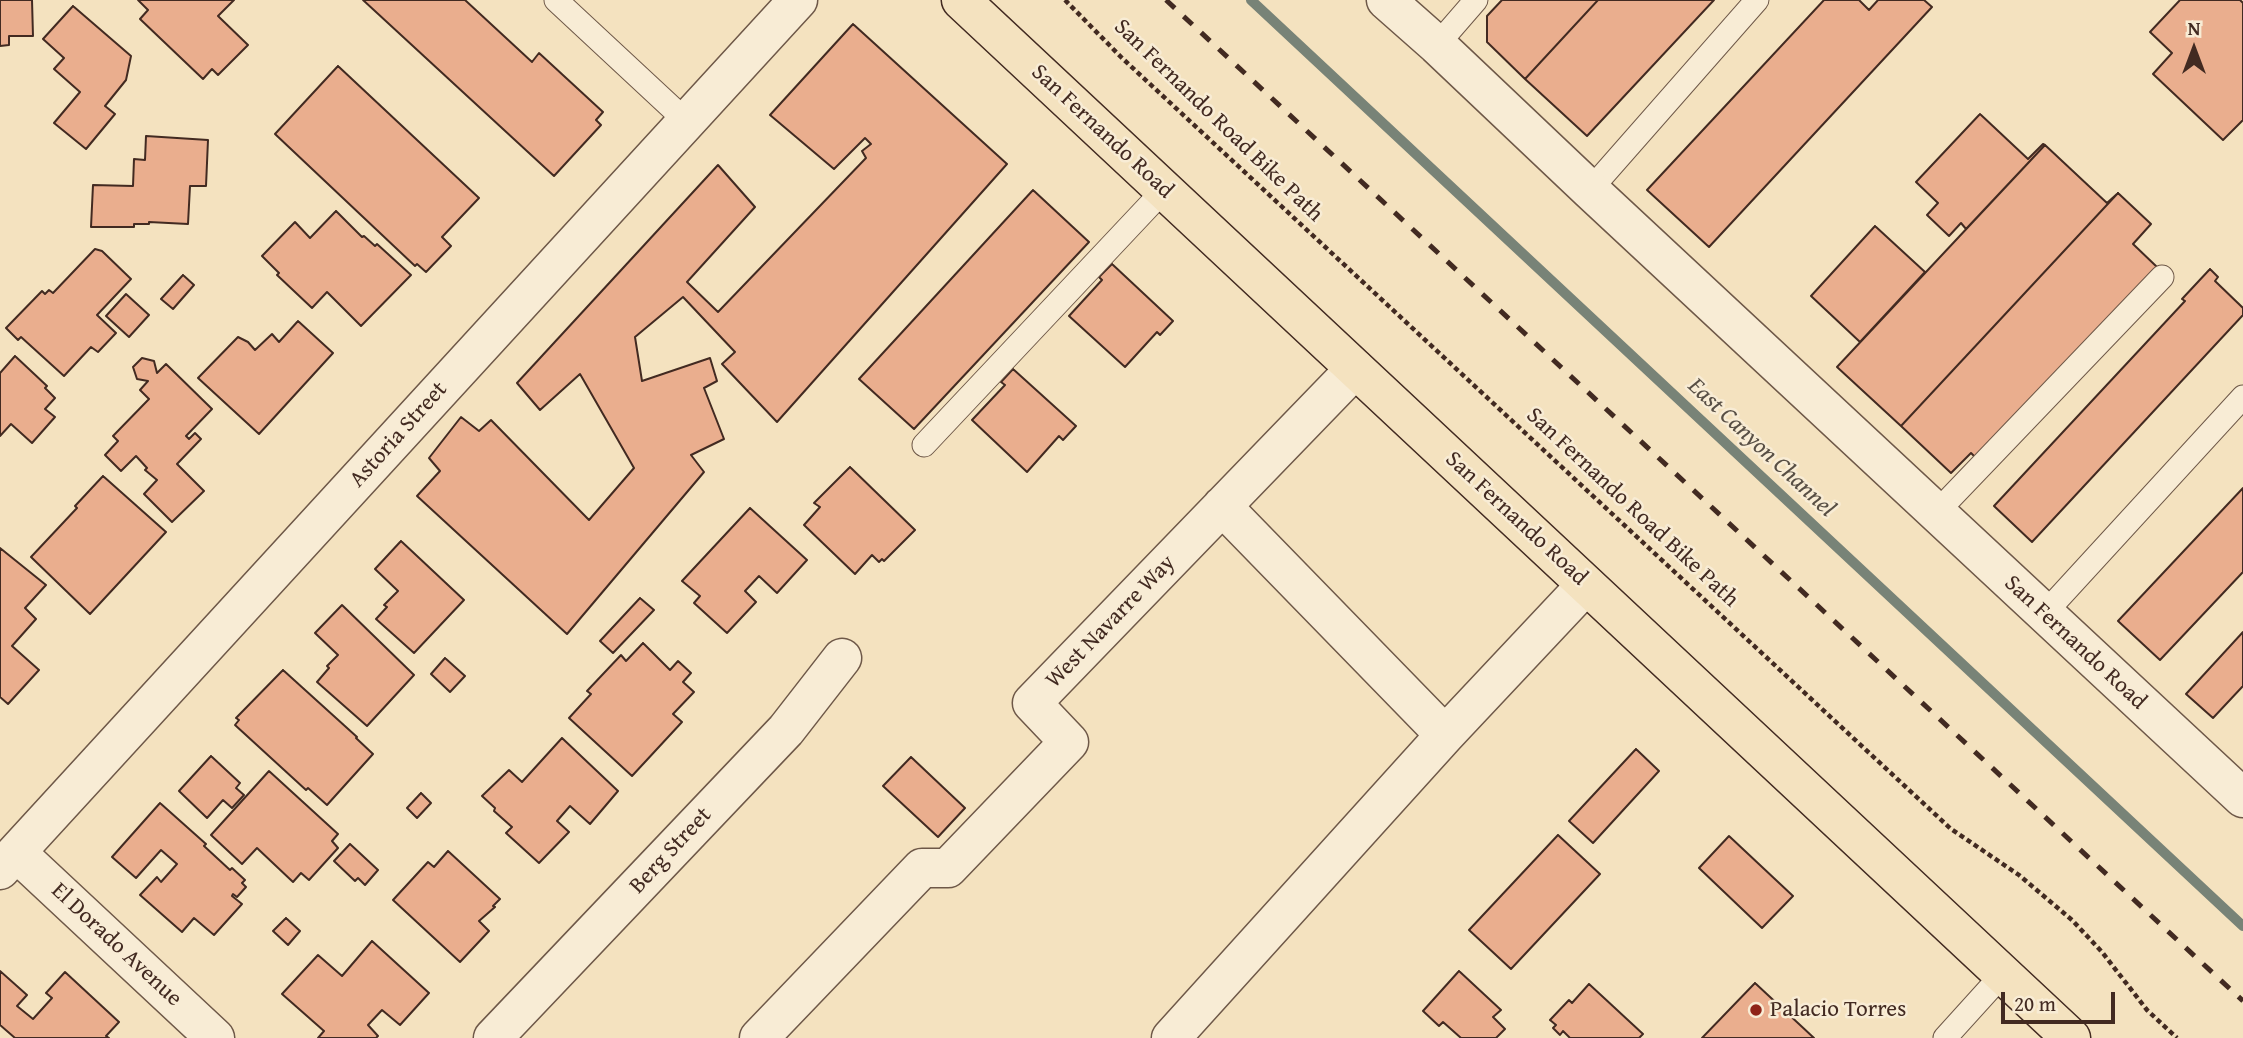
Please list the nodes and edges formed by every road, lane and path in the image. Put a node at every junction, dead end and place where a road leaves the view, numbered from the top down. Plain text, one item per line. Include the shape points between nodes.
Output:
1 (556, 0) edge
2 (798, 0) edge
3 (961, 0) edge
4 (1065, 0) edge
5 (1385, 0) edge
6 (1476, 0) edge
7 (1757, 0) edge
8 (1437, 44) junction
9 (685, 121) junction
10 (1164, 190) junction
11 (1590, 190) junction
12 (2162, 277) dead end
13 (1355, 369) junction
14 (2243, 397) edge
15 (924, 445) dead end
16 (1222, 506) junction
17 (1936, 513) junction
18 (1586, 585) junction
19 (2044, 614) junction
20 (842, 658) dead end
21 (1445, 735) junction
22 (2243, 798) edge
23 (9, 861) edge
24 (2002, 975) junction
25 (215, 1038) edge
26 (493, 1038) edge
27 (759, 1038) edge
28 (1171, 1038) edge
29 (1945, 1038) edge
30 (2071, 1038) edge
31 (2177, 1038) edge

1 - 9 lane
2 - 9 street, Astoria Street
3 - 10 main road, San Fernando Road
4 - 31 path, San Fernando Road Bike Path via 1951,829 2019,875 2072,920 2147,1010
5 - 8 street, San Fernando Road
6 - 8 lane
7 - 11 lane
8 - 11 street, San Fernando Road
9 - 23 street, Astoria Street
10 - 13 main road, San Fernando Road
10 - 15 lane
11 - 17 street, San Fernando Road
12 - 17 lane
13 - 16 street, West Navarre Way
13 - 18 main road, San Fernando Road
14 - 19 lane
16 - 21 street
16 - 27 street, West Navarre Way via 1032,703 1069,742 948,868 922,868
17 - 19 street, San Fernando Road
18 - 21 street
18 - 24 main road, San Fernando Road
19 - 22 street, San Fernando Road
20 - 26 street, Berg Street via 786,730
21 - 28 street
23 - 25 street, El Dorado Avenue
24 - 29 lane
24 - 30 main road, San Fernando Road

